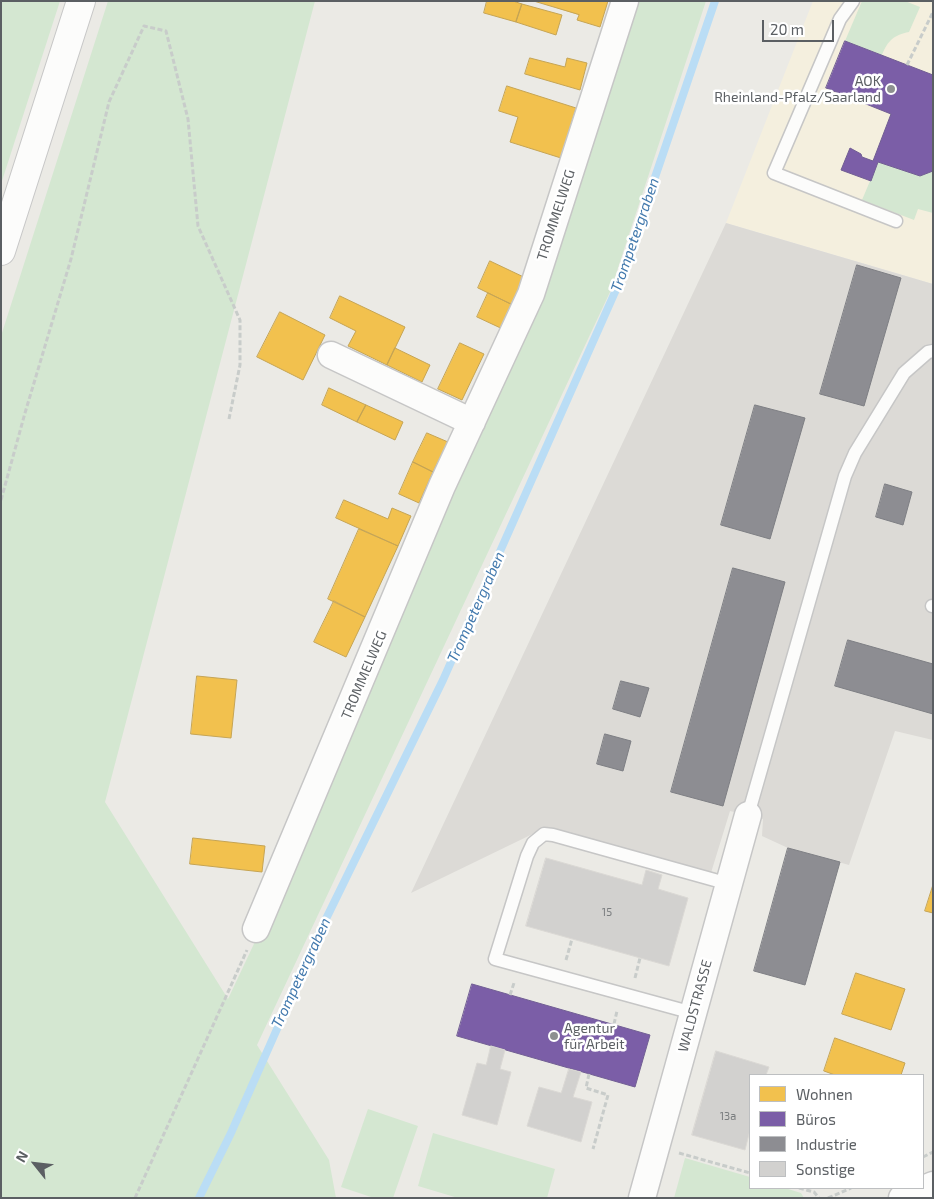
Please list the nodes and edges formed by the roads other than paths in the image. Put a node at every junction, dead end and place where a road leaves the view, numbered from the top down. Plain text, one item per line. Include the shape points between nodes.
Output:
1 (80, 1) edge
2 (625, 1) edge
3 (853, 1) edge
4 (896, 221) dead end
5 (1, 251) edge
6 (933, 351) edge
7 (331, 356) dead end
8 (472, 422) junction
9 (748, 815) joint
10 (729, 884) junction
11 (256, 929) road end
12 (693, 1013) junction
13 (923, 1189) edge
14 (642, 1198) edge
15 (902, 1198) edge

1 - 5 main road
2 - 8 street, TROMMELWEG via 531,294
3 - 4 lane via 840,19 774,173
6 - 9 lane via 904,373 855,453 845,476
7 - 8 street
8 - 11 street, TROMMELWEG via 442,486
9 - 10 street, WALDSTRASSE
10 - 12 street, WALDSTRASSE
10 - 12 lane via 544,834 533,843 527,856 496,959
12 - 14 street, WALDSTRASSE
13 - 15 street

